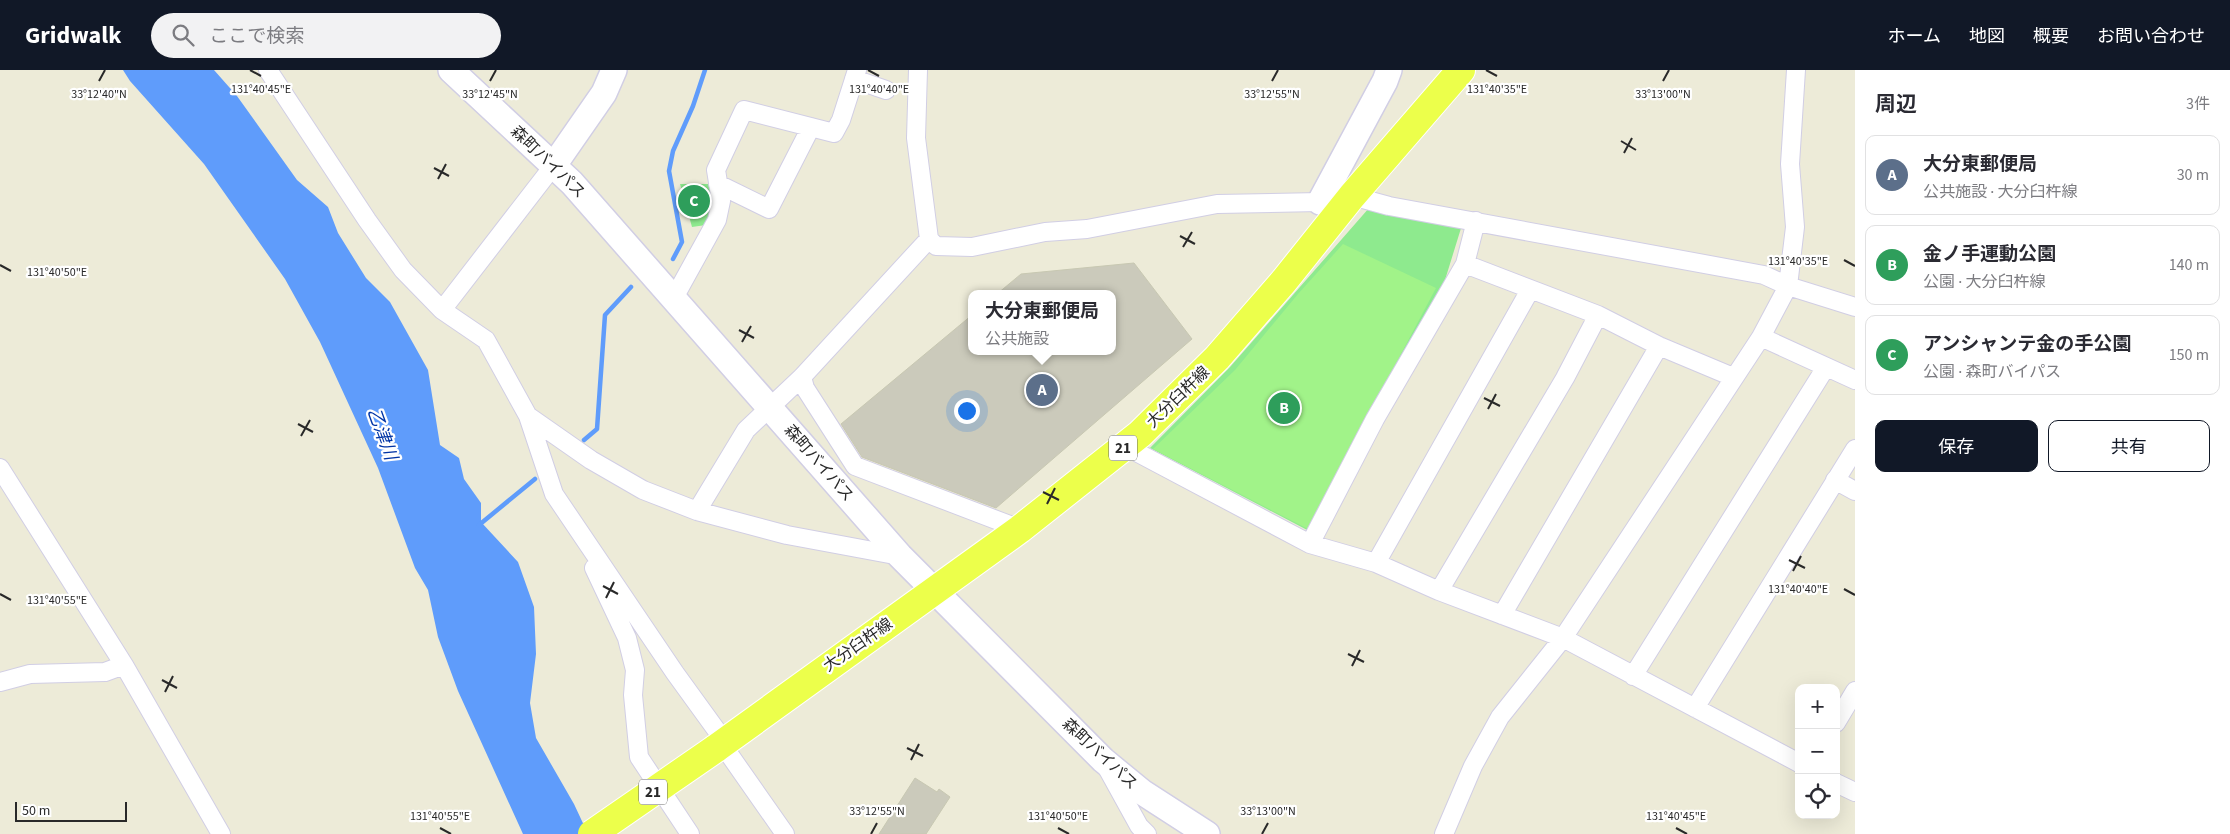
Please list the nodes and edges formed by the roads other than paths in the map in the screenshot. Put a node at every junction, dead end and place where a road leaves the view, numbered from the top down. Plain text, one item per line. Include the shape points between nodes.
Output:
1 (268, 70) edge
2 (451, 70) edge
3 (614, 70) edge
4 (918, 70) edge
5 (1389, 70) edge
6 (1461, 70) edge
7 (1796, 70) edge
8 (856, 74) edge
9 (886, 90) dead end
10 (811, 127) junction
11 (554, 165) junction
12 (718, 184) junction
13 (1352, 196) junction
14 (1320, 202) junction
15 (1476, 221) junction
16 (929, 239) junction
17 (1465, 264) junction
18 (1788, 286) junction
19 (1530, 290) junction
20 (674, 298) junction
21 (1855, 307) edge
22 (442, 310) junction
23 (1598, 315) junction
24 (1761, 336) junction
25 (1659, 346) junction
26 (1826, 367) junction
27 (802, 377) junction
28 (1733, 377) junction
29 (1855, 380) edge
30 (770, 406) junction
31 (528, 416) junction
32 (1125, 446) junction
33 (1855, 449) edge
34 (0, 468) edge
35 (1835, 480) junction
36 (1855, 491) edge
37 (697, 511) junction
38 (1020, 529) junction
39 (1310, 544) junction
40 (594, 552) junction
41 (900, 556) junction
42 (1376, 563) junction
43 (934, 591) junction
44 (1439, 591) junction
45 (1502, 615) junction
46 (1563, 638) junction
47 (124, 665) junction
48 (1633, 676) junction
49 (0, 682) edge
50 (1855, 691) edge
51 (1695, 708) junction
52 (1840, 716) edge
53 (721, 745) junction
54 (1103, 760) junction
55 (1795, 762) edge
56 (1840, 785) edge
57 (1855, 792) edge
58 (221, 834) edge
59 (592, 834) edge
60 (690, 834) edge
61 (785, 834) edge
62 (1146, 834) edge
63 (1207, 834) edge
64 (1444, 834) edge

1 - 22 street via 403,270
2 - 11 main road, 森町バイパス
3 - 11 main road via 604,93
4 - 16 street via 916,138
5 - 14 main road
6 - 13 main road, 大分臼杵線 / 21
7 - 18 street via 1790,164 1794,227
8 - 9 street
8 - 10 street via 834,133
10 - 12 street via 769,209
10 - 12 street via 744,110 716,170
11 - 20 main road, 森町バイパス
11 - 22 street
12 - 20 street via 721,200 717,220
13 - 14 street
13 - 15 street
13 - 32 main road, 大分臼杵線 / 21 via 1217,358
14 - 16 street via 1217,204 1087,229 1045,232 972,246 936,246
15 - 17 street
15 - 18 street via 1764,275
16 - 27 street
17 - 19 street
17 - 39 street via 1375,419
18 - 21 street
18 - 24 street
19 - 23 street
19 - 42 street
20 - 30 main road, 森町バイパス
22 - 31 street via 486,340
23 - 25 street
23 - 44 street via 1565,378
24 - 26 street
24 - 28 street
25 - 28 street
25 - 45 street
26 - 29 street
26 - 48 street
27 - 30 street
27 - 38 street via 805,388 855,466
28 - 46 street
30 - 37 street via 746,430
30 - 41 main road, 森町バイパス
31 - 37 street via 591,460 636,486
31 - 40 street via 554,494
32 - 38 main road, 大分臼杵線 / 21
32 - 39 street
33 - 35 street
34 - 47 street
35 - 36 street
35 - 51 street
37 - 41 street via 787,535
38 - 43 main road, 大分臼杵線 / 21
39 - 42 street
40 - 53 street
40 - 60 street via 595,571 627,638 635,670 633,695 639,757
41 - 43 main road, 森町バイパス
42 - 44 street
43 - 53 main road, 大分臼杵線 / 21
43 - 54 main road, 森町バイパス
44 - 45 street
45 - 46 street
46 - 48 street
46 - 64 street via 1500,717 1473,766
47 - 49 street via 105,672 30,674
47 - 58 street
48 - 51 street
50 - 52 street
51 - 55 street
53 - 59 main road, 21, bridge
53 - 61 street
54 - 62 street
54 - 63 main road, 森町バイパス via 1142,792
56 - 57 street

